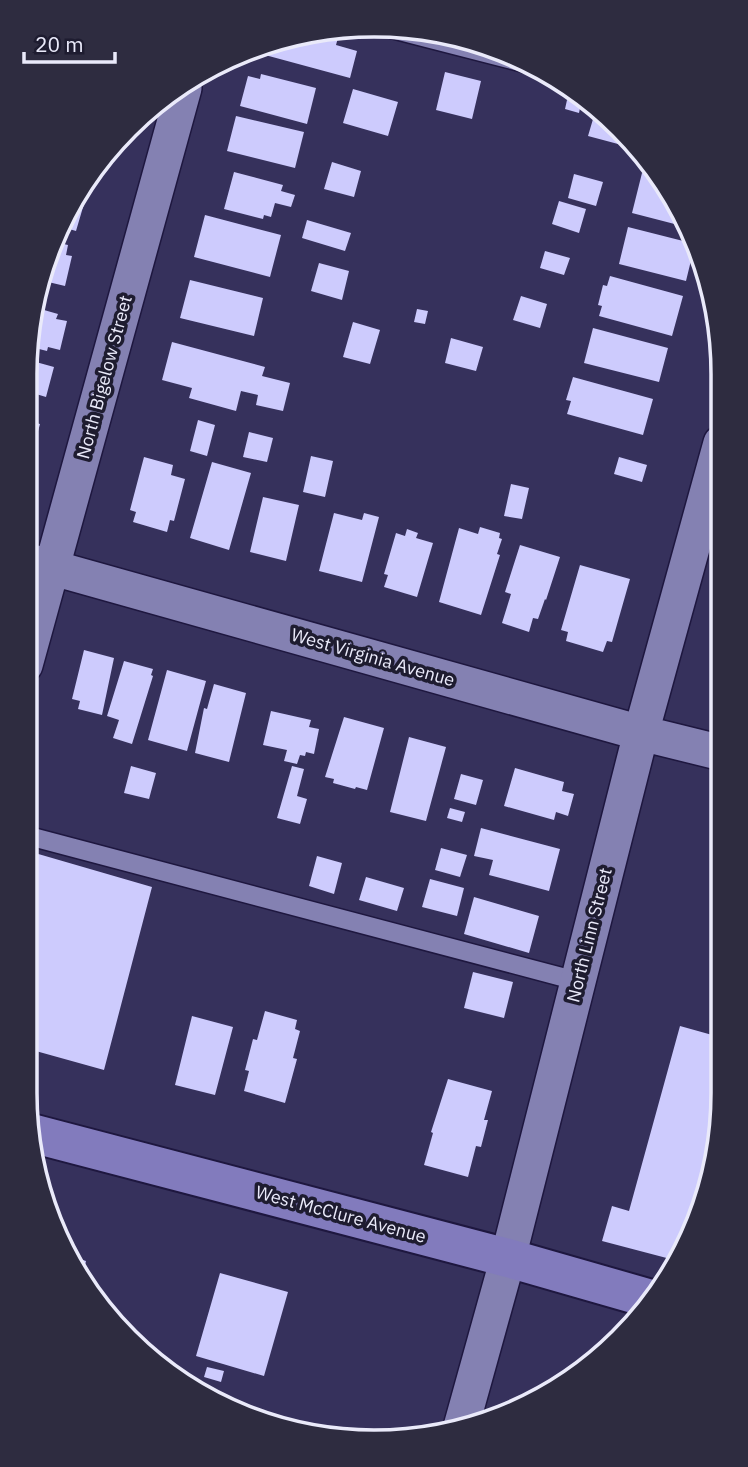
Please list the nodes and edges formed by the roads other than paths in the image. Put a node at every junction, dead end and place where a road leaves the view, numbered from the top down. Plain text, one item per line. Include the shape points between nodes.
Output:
1 (181, 98) edge
2 (711, 479) edge
3 (38, 563) edge
4 (641, 733) junction
5 (711, 750) edge
6 (37, 838) edge
7 (578, 981) junction
8 (40, 1135) edge
9 (508, 1258) junction
10 (643, 1297) edge
11 (463, 1418) edge

1 - 3 street, North Bigelow Street
2 - 4 street, North Linn Street
3 - 4 street, West Virginia Avenue
4 - 5 street, West Virginia Avenue
4 - 7 street, North Linn Street
6 - 7 lane
7 - 9 street, North Linn Street
8 - 9 street, West McClure Avenue
9 - 10 street, West McClure Avenue
9 - 11 street, North Linn Street

